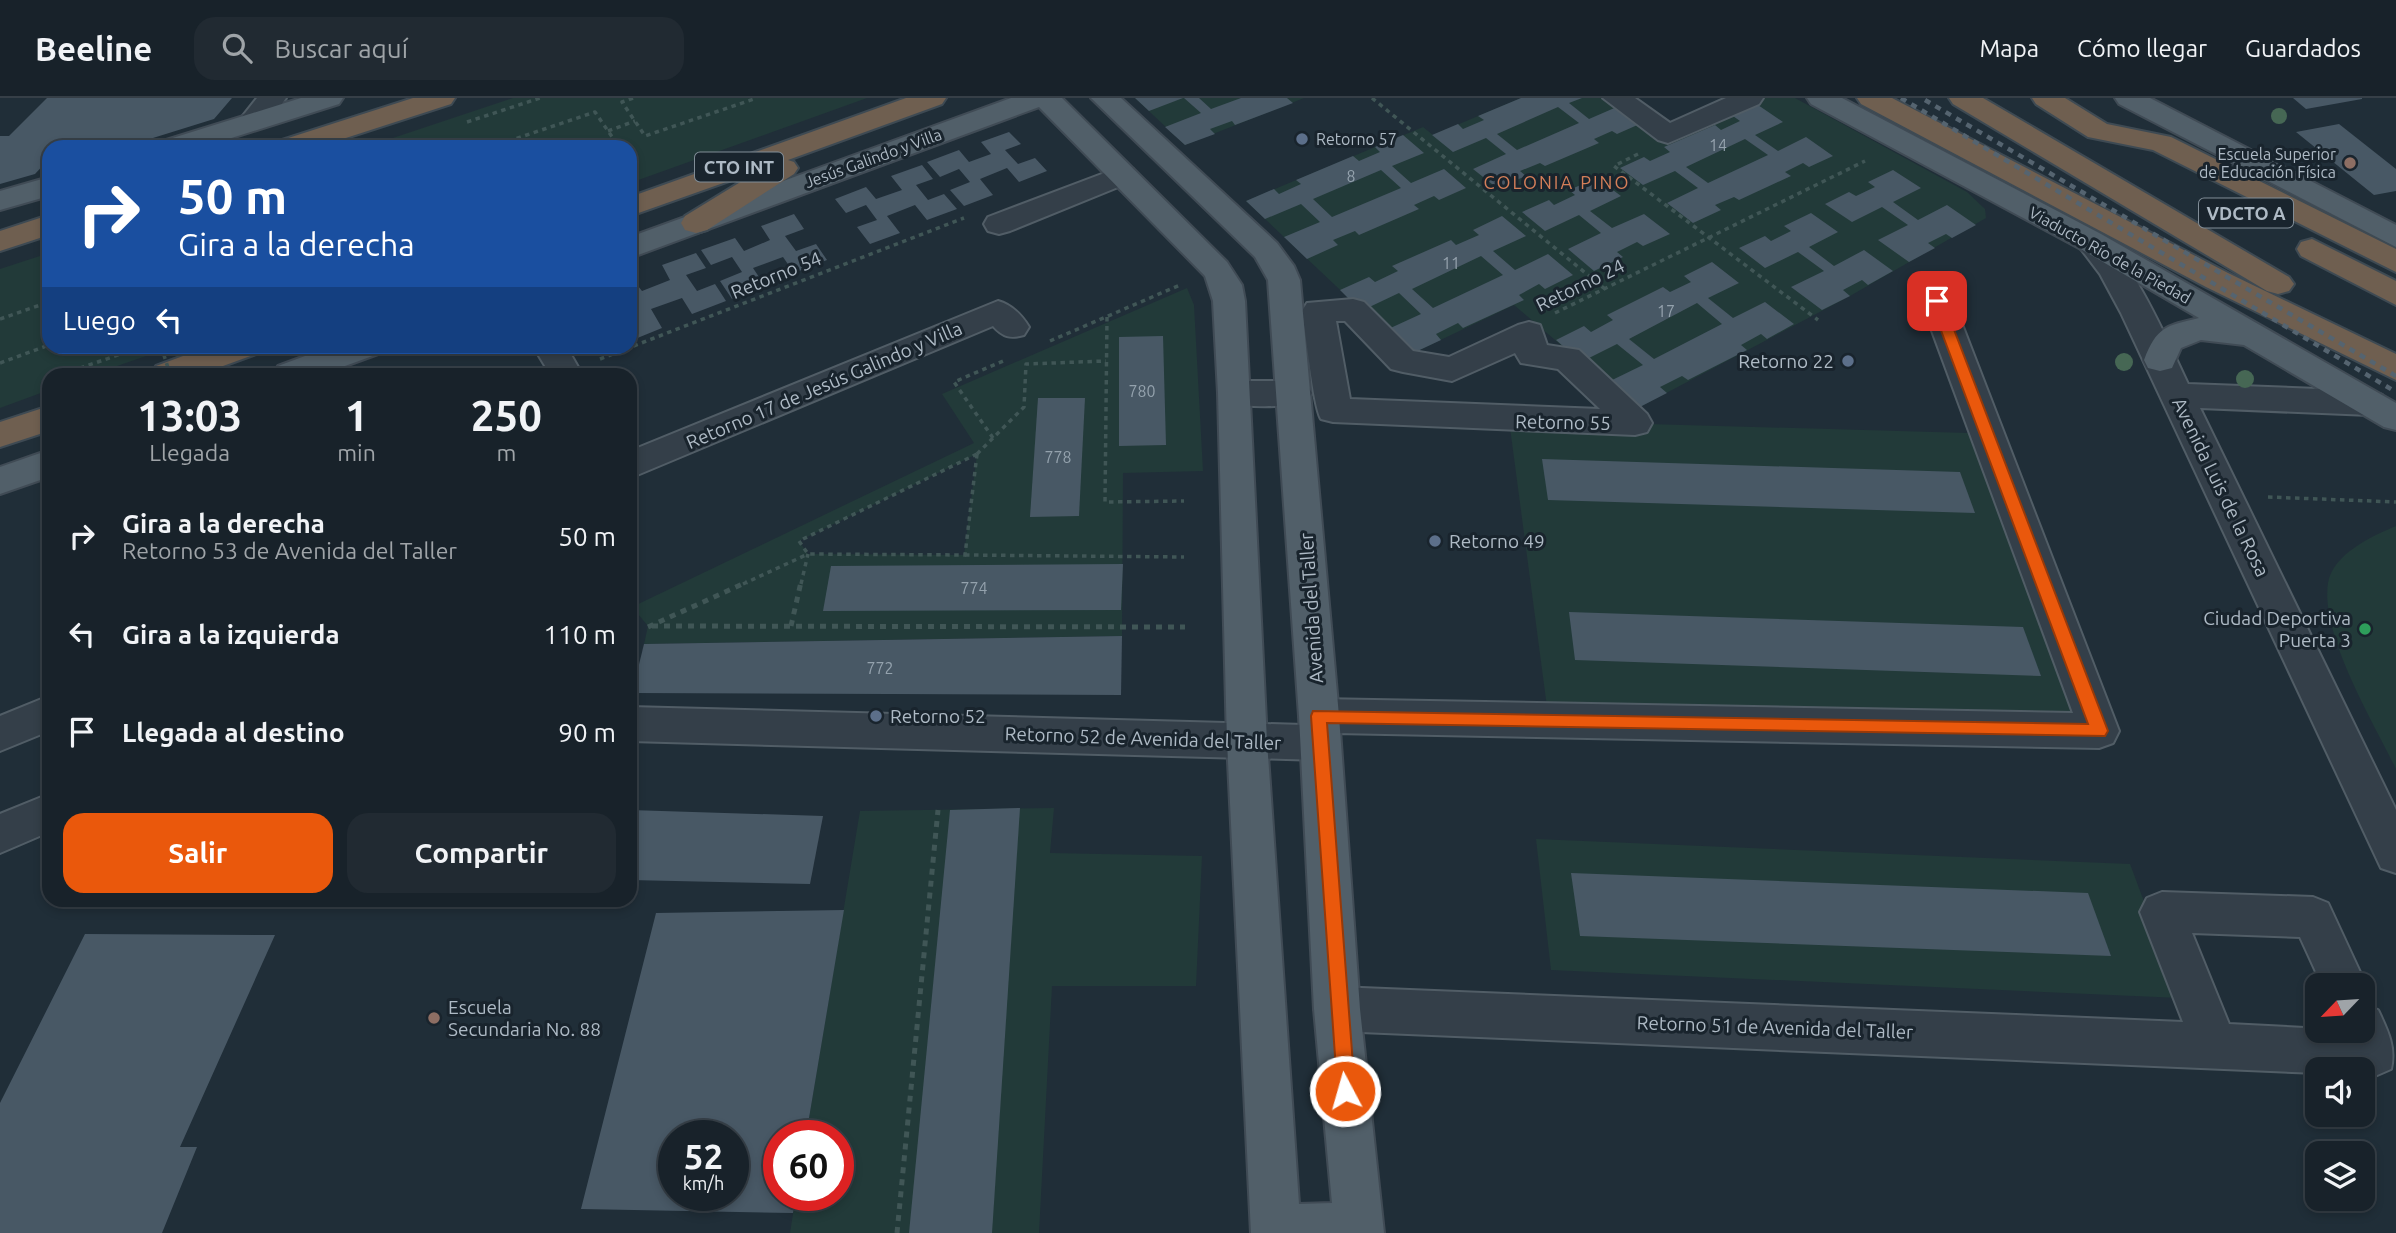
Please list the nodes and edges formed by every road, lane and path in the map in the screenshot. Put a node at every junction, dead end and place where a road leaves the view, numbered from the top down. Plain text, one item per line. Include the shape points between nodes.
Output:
1 (272, 98) edge
2 (329, 98) edge
3 (441, 98) edge
4 (634, 98) edge
5 (757, 98) edge
6 (932, 98) edge
7 (1037, 98) edge
8 (1046, 98) edge
9 (1105, 98) edge
10 (1372, 98) edge
11 (1616, 98) edge
12 (1749, 98) edge
13 (1821, 98) edge
14 (1871, 98) edge
15 (1963, 98) edge
16 (2046, 98) edge
17 (2070, 98) edge
18 (2129, 98) edge
19 (635, 121) junction
20 (252, 122) junction
21 (848, 128) junction
22 (608, 131) junction
23 (2098, 131) junction
24 (1940, 136) junction
25 (195, 140) edge
26 (311, 140) edge
27 (512, 140) edge
28 (614, 140) edge
29 (1903, 142) junction
30 (1638, 154) dead end
31 (1124, 175) junction
32 (42, 188) edge
33 (0, 201) edge
34 (637, 204) edge
35 (696, 223) junction
36 (999, 224) joint
37 (42, 227) edge
38 (2396, 237) edge
39 (1708, 238) junction
40 (2090, 240) junction
41 (0, 241) edge
42 (637, 245) edge
43 (2396, 262) edge
44 (1181, 284) dead end
45 (1605, 289) junction
46 (2396, 294) edge
47 (1937, 301) dead end
48 (42, 304) edge
49 (1107, 317) junction
50 (1543, 318) dead end
51 (0, 319) edge
52 (1818, 320) dead end
53 (1013, 327) dead end
54 (637, 337) edge
55 (2262, 341) junction
56 (1043, 344) dead end
57 (42, 348) edge
58 (2396, 352) edge
59 (119, 354) edge
60 (223, 354) edge
61 (345, 354) edge
62 (590, 354) edge
63 (2160, 359) junction
64 (1005, 360) dead end
65 (1107, 361) junction
66 (0, 363) edge
67 (560, 365) edge
68 (80, 368) edge
69 (185, 368) edge
70 (306, 368) edge
71 (2396, 368) edge
72 (1235, 393) junction
73 (1296, 393) junction
74 (2176, 395) junction
75 (1333, 411) joint
76 (2383, 411) edge
77 (42, 420) edge
78 (0, 435) edge
79 (993, 438) junction
80 (977, 454) junction
81 (637, 462) edge
82 (42, 466) edge
83 (0, 481) edge
84 (2225, 496) junction
85 (1184, 501) dead end
86 (2396, 502) edge
87 (808, 554) junction
88 (965, 555) junction
89 (1184, 557) dead end
90 (791, 626) junction
91 (1185, 627) dead end
92 (42, 716) edge
93 (637, 724) edge
94 (1319, 730) junction
95 (0, 734) edge
96 (1247, 741) junction
97 (938, 810) dead end
98 (42, 815) edge
99 (0, 834) edge
100 (2396, 854) edge
101 (2338, 973) edge
102 (1337, 1009) junction
103 (2370, 1043) edge
104 (2214, 1044) junction
105 (1359, 1230) edge
106 (1276, 1231) edge
107 (897, 1233) edge

1 - 20 street
2 - 20 main road
3 - 26 highway
4 - 19 path via 622,102
5 - 19 path via 645,136
6 - 21 highway, CTO INT
7 - 35 main road, Jesús Galindo y Villa / CTO INT
8 - 31 main road
9 - 73 main road, Avenida del Taller via 1279,266
10 - 45 path
11 - 12 street via 1668,134
13 - 29 main road, Viaducto Río de la Piedad
14 - 24 highway, Viaducto Río de la Piedad
15 - 58 highway
16 - 23 highway
17 - 23 highway, VDCTO A
18 - 38 main road
19 - 22 path
20 - 25 main road
21 - 34 highway, CTO INT
21 - 35 highway
22 - 27 path via 595,113
22 - 28 path
23 - 43 highway via 2161,143
23 - 46 highway, VDCTO A
24 - 40 highway
24 - 71 highway, Viaducto Río de la Piedad
29 - 39 path, Retorno 24
29 - 40 main road, Viaducto Río de la Piedad
30 - 39 path via 1614,166
31 - 36 street
31 - 72 main road via 1216,269 1226,285
32 - 33 main road
35 - 42 main road, Jesús Galindo y Villa / CTO INT
36 - 54 path, Retorno 54 via 961,217
37 - 41 highway
39 - 45 path, Retorno 24
39 - 52 path
40 - 55 main road, Viaducto Río de la Piedad
40 - 63 street, Avenida Luis de la Rosa via 2120,280
44 - 49 path
45 - 50 path, Retorno 24
47 - 94 street, Retorno 52 de Avenida del Taller via 2099,731
48 - 51 path
49 - 56 path
49 - 65 path
53 - 81 street, Retorno 17 de Jesús Galindo y Villa via 998,312
55 - 63 main road via 2221,331 2190,330 2167,342
55 - 76 main road, Viaducto Río de la Piedad
57 - 66 path
59 - 68 path
60 - 69 highway
61 - 70 main road
62 - 67 path, Retorno 54
63 - 74 street, Avenida Luis de la Rosa
64 - 79 path via 954,382
65 - 79 path via 1026,364 1024,407
65 - 85 path via 1105,502
72 - 73 street
72 - 96 main road
73 - 94 main road, Avenida del Taller
74 - 76 street
74 - 84 street, Avenida Luis de la Rosa
75 - 75 street, Retorno 55 via 1509,420 1635,423 1567,358 1532,355 1529,333 1451,369 1403,361 1353,310 1318,310
77 - 78 highway
79 - 80 path
80 - 87 path via 799,541
80 - 88 path
82 - 83 main road
84 - 86 path
84 - 100 street, Avenida Luis de la Rosa
87 - 88 path
87 - 90 path
87 - 90 path via 648,626
88 - 89 path
90 - 91 path
92 - 95 street
93 - 96 street, Retorno 52 de Avenida del Taller
94 - 96 street, Retorno 52 de Avenida del Taller
94 - 102 main road, Avenida del Taller
96 - 106 main road
97 - 107 path
98 - 99 street
101 - 104 street via 2313,918 2162,912
102 - 104 street, Retorno 51 de Avenida del Taller
102 - 105 main road, Avenida del Taller
103 - 104 street, Retorno 51 de Avenida del Taller via 2375,1053
105 - 106 main road

